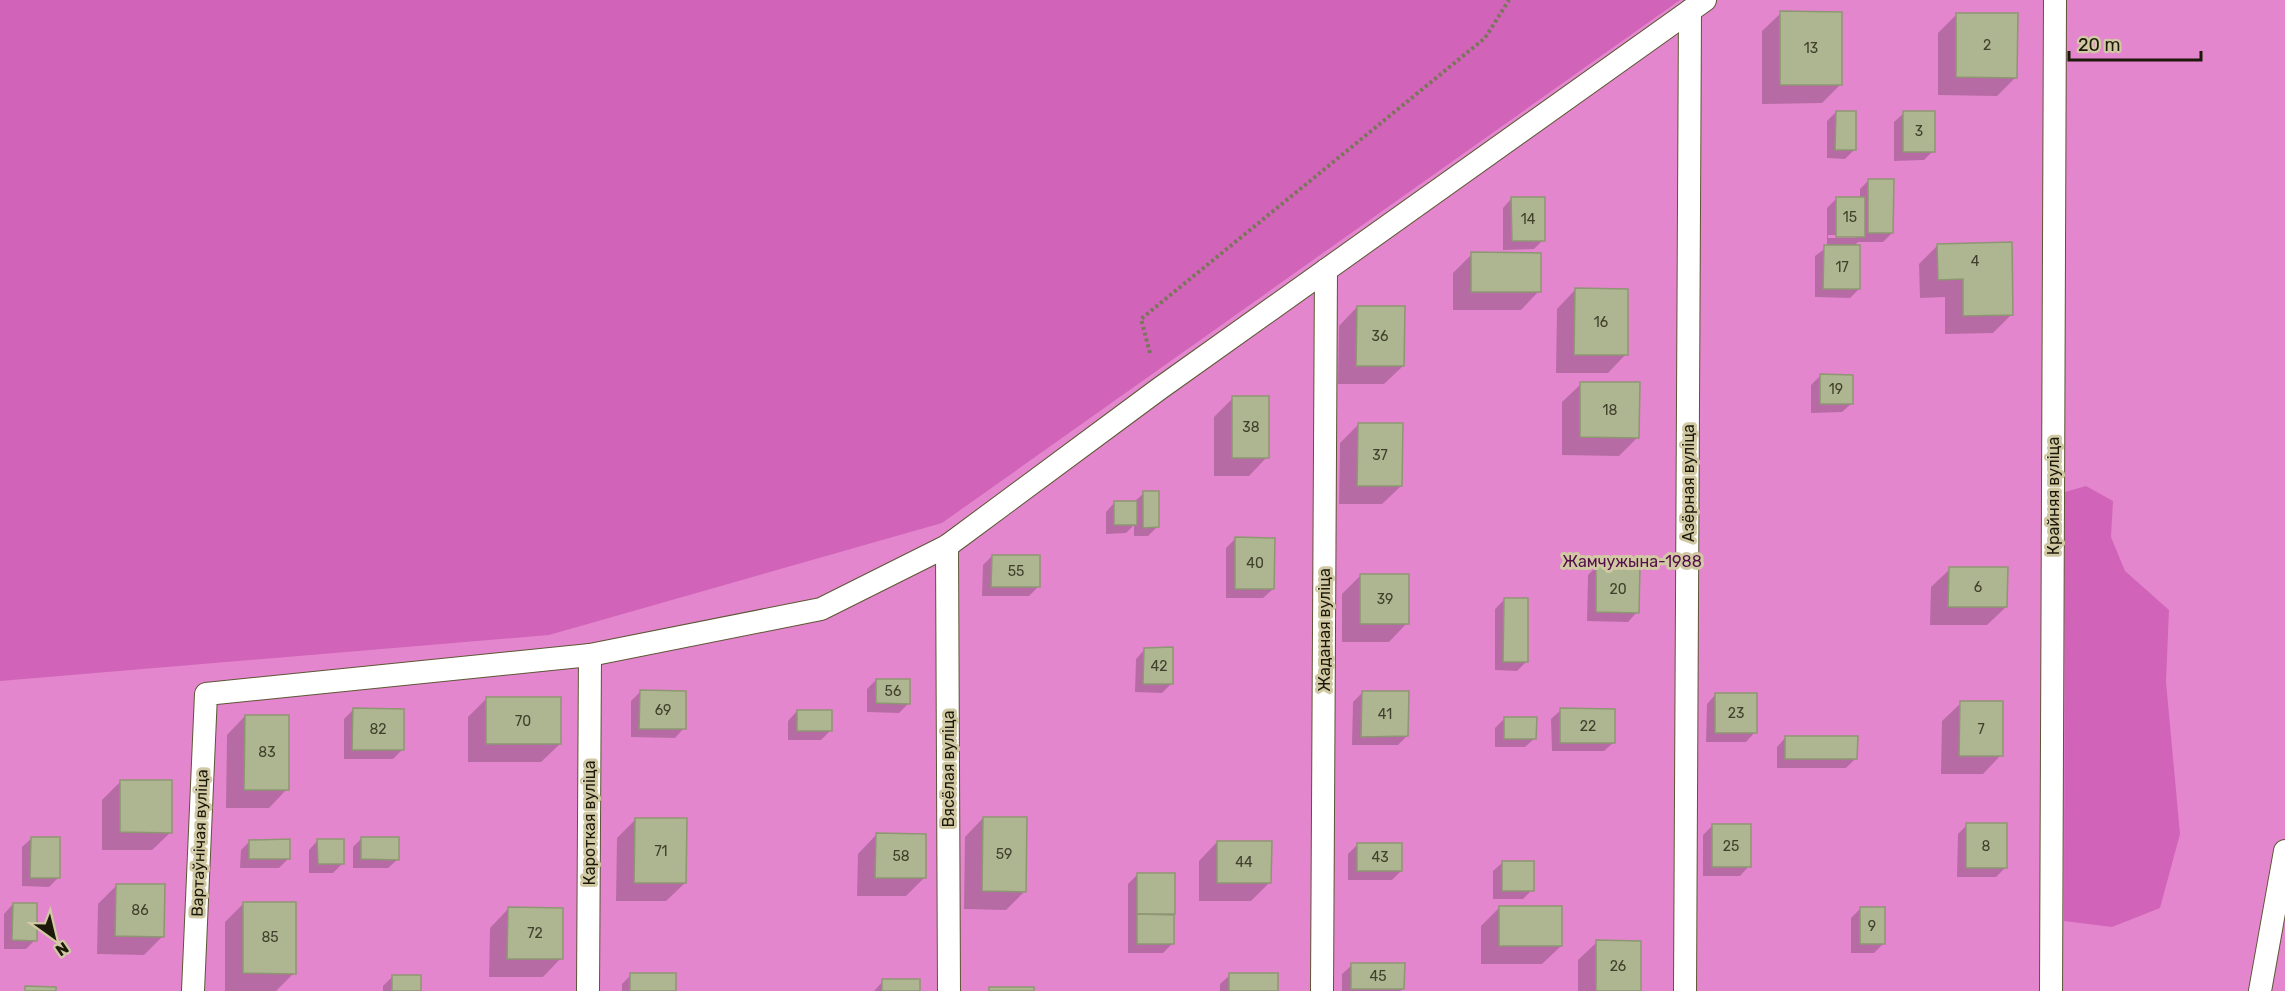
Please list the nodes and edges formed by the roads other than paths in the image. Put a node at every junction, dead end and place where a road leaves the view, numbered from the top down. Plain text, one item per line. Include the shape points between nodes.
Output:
1 (2055, 0) edge
2 (1698, 5) edge
3 (1326, 270) junction
4 (946, 546) junction
5 (590, 656) junction
6 (2285, 851) edge
7 (193, 991) edge
8 (588, 991) edge
9 (949, 991) edge
10 (1322, 991) edge
11 (1685, 991) edge
12 (2052, 991) edge
13 (2260, 991) edge

1 - 12 lane, Крайняя вуліца
2 - 3 lane
2 - 11 lane, Азёрная вуліца
3 - 4 lane
3 - 10 lane, Жаданая вуліца
4 - 5 lane via 821,609
4 - 9 lane, Вясёлая вуліца
5 - 7 lane, Вартаўнічая вуліца via 206,694
5 - 8 lane, Кароткая вуліца
6 - 13 lane

